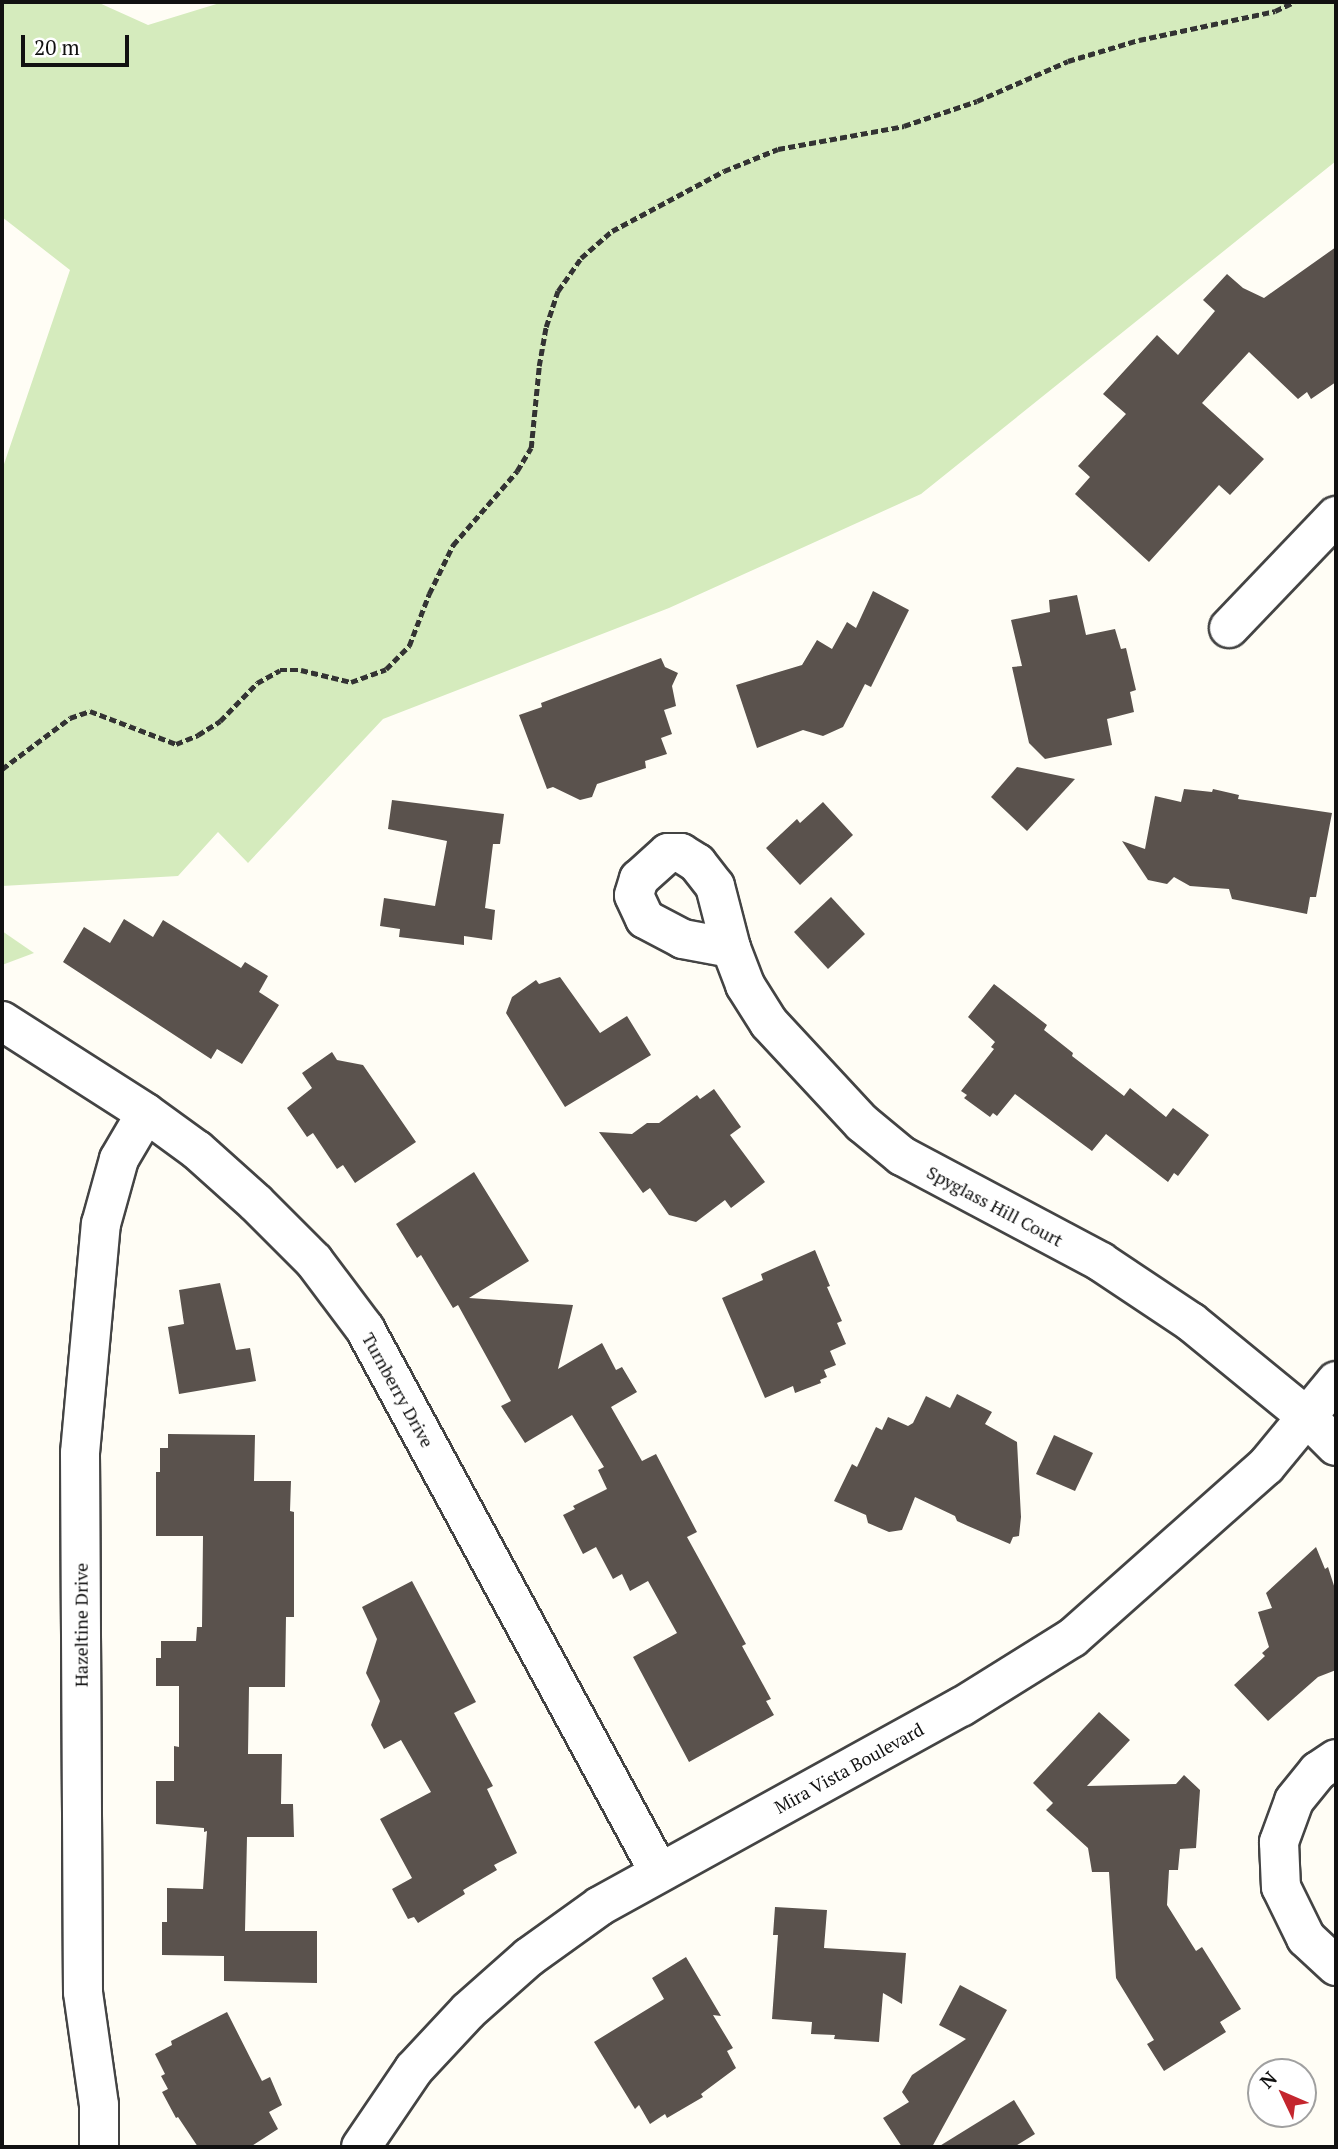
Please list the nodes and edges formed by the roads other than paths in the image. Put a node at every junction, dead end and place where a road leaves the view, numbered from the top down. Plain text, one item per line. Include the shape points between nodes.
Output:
1 (1336, 516) edge
2 (1229, 628) dead end
3 (731, 948) dead end
4 (2, 1021) edge
5 (146, 1113) junction
6 (1336, 1381) edge
7 (1307, 1417) junction
8 (1336, 1446) edge
9 (1336, 1759) edge
10 (659, 1872) junction
11 (1336, 1966) edge
12 (99, 2147) edge
13 (361, 2147) edge

1 - 2 street
3 - 7 street, Spyglass Hill Court via 745,985 769,1023 862,1123 902,1156 1101,1262 1191,1322
4 - 5 street, Turnberry Drive
5 - 10 street, Turnberry Drive via 197,1150 256,1203 314,1261 365,1329
5 - 12 street, Hazeltine Drive via 119,1159 101,1224 79,1453 83,1992 99,2105
6 - 7 street, Mira Vista Boulevard
7 - 8 street, Spyglass Hill Court
7 - 10 street, Mira Vista Boulevard via 1266,1466 1072,1638 961,1707
9 - 11 street via 1318,1772 1294,1801 1279,1842 1281,1887 1306,1938
10 - 13 street, Mira Vista Boulevard via 600,1906 529,1957 468,2011 414,2069

